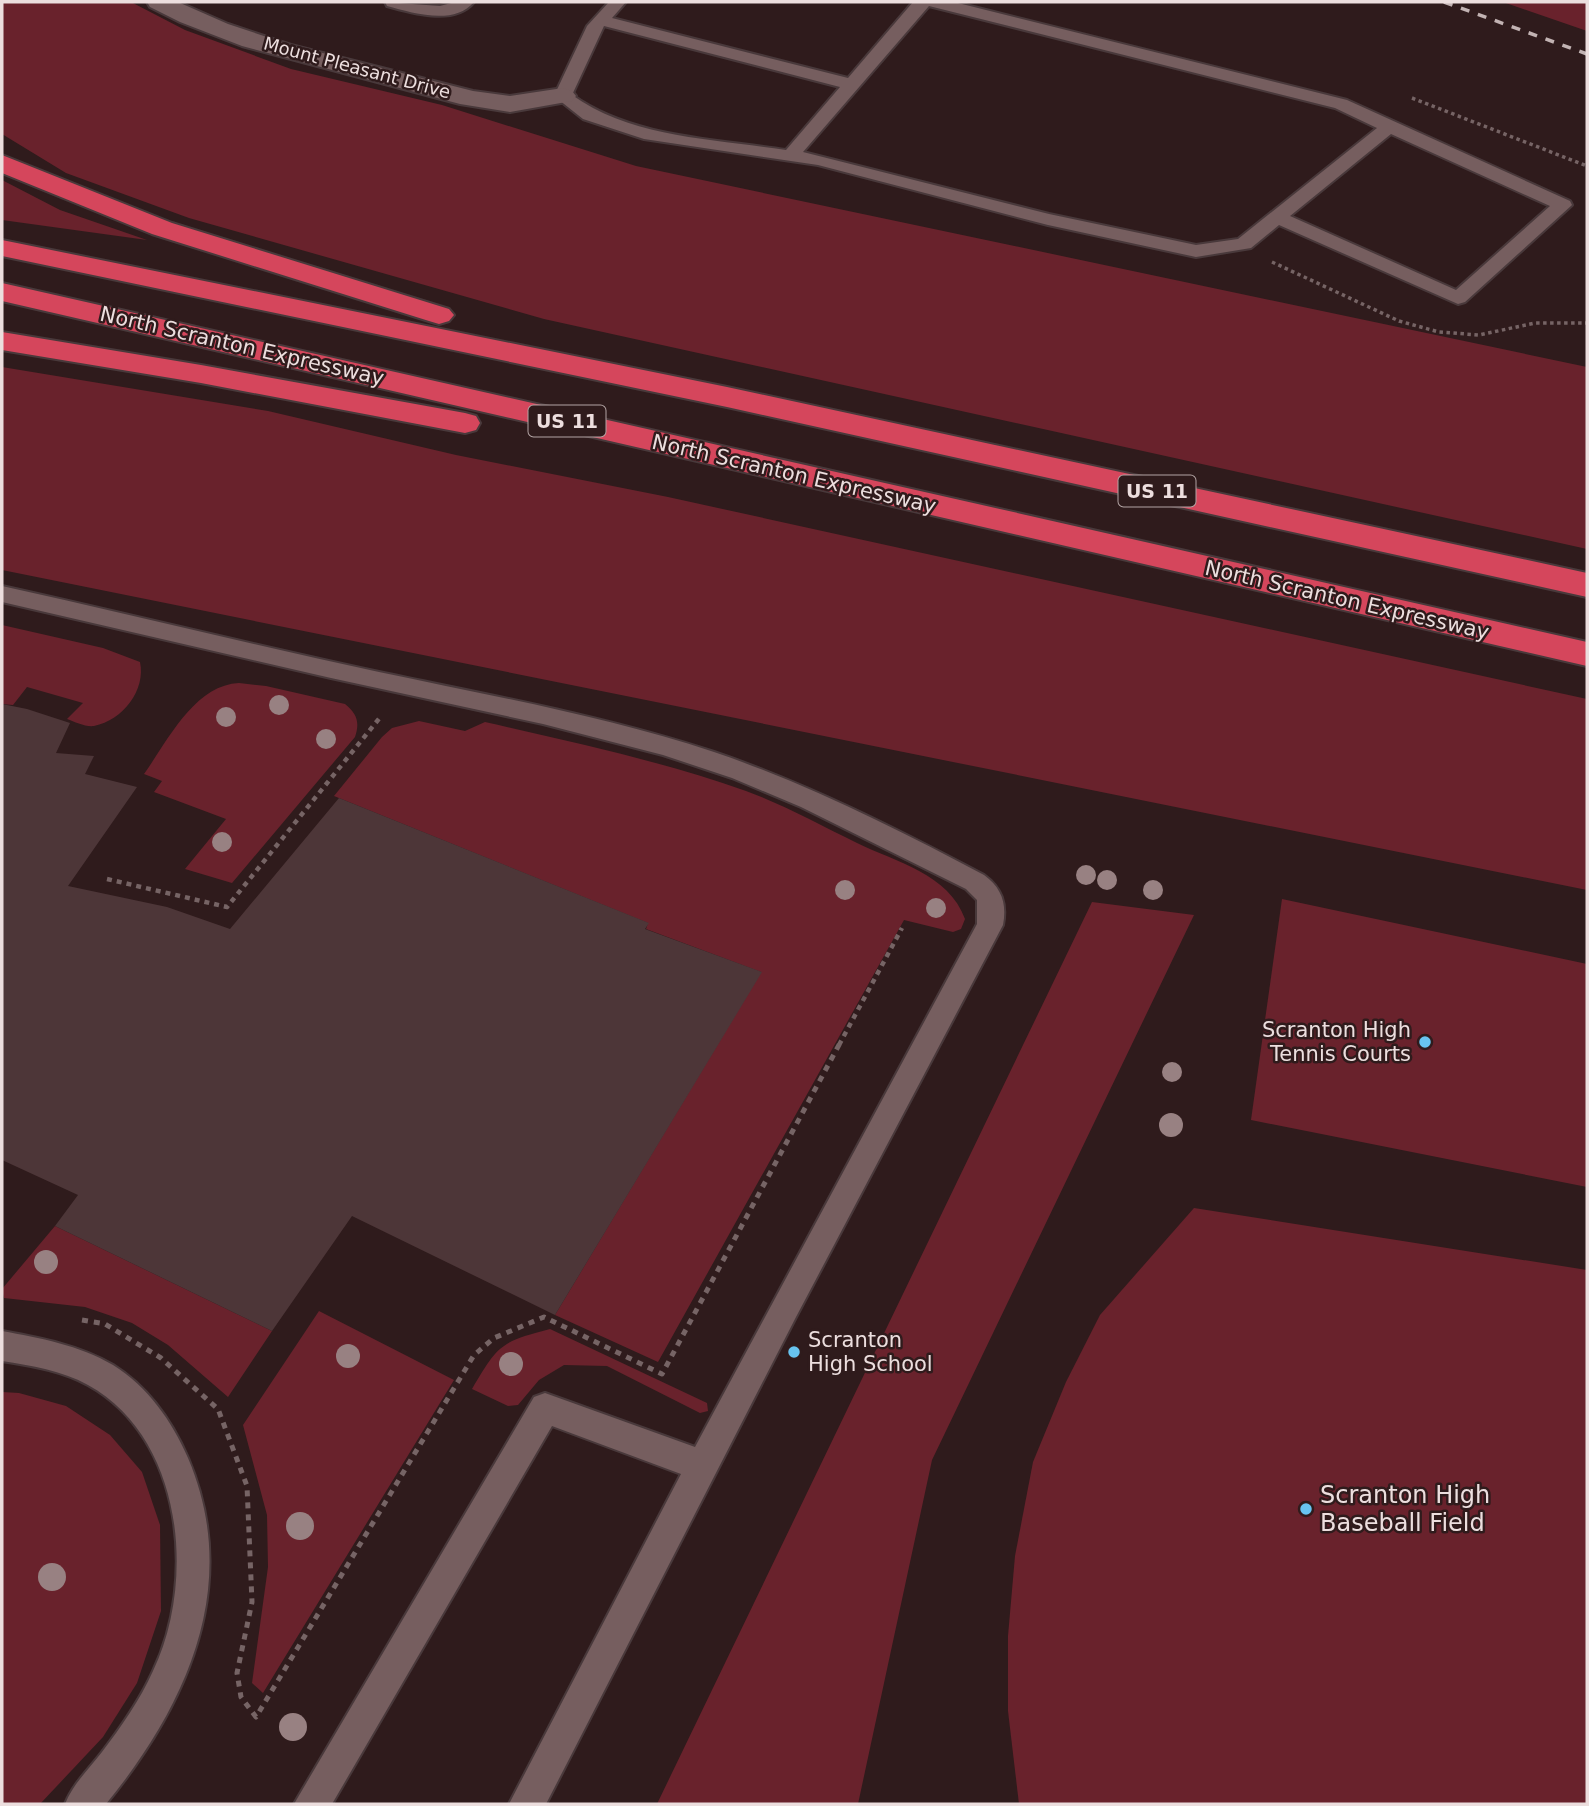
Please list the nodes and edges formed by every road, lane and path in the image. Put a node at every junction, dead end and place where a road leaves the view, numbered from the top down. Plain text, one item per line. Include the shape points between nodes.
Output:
1 (159, 2) edge
2 (393, 2) edge
3 (466, 2) edge
4 (618, 2) edge
5 (922, 2) edge
6 (935, 2) edge
7 (600, 20) junction
8 (851, 84) junction
9 (563, 96) junction
10 (1389, 127) junction
11 (791, 155) junction
12 (2, 163) edge
13 (1277, 217) junction
14 (2, 248) edge
15 (2, 292) edge
16 (2, 341) edge
17 (727, 397) junction
18 (1132, 552) junction
19 (1587, 584) edge
20 (2, 594) edge
21 (1587, 654) edge
22 (390, 707) dead end
23 (107, 880) dead end
24 (902, 928) dead end
25 (2, 1346) edge
26 (703, 1466) junction
27 (256, 1717) dead end
28 (83, 1804) edge
29 (312, 1804) edge
30 (527, 1804) edge

1 - 9 street, Mount Pleasant Drive via 234,35 318,61 467,96 509,104
2 - 3 lane via 436,11 458,9
4 - 7 lane
5 - 8 lane
6 - 10 lane via 1341,104
7 - 8 lane
7 - 9 lane
8 - 11 lane
9 - 11 lane via 589,115 650,135
10 - 13 lane
10 - 13 lane via 1563,205 1458,298
11 - 13 lane via 1196,251 1244,244
12 - 17 highway via 106,208 311,276
14 - 17 highway, US 11
15 - 18 highway, North Scranton Expressway / US 11
16 - 18 highway via 279,388
17 - 19 highway, US 11
18 - 21 highway, North Scranton Expressway / US 11
20 - 26 lane via 541,715 704,758 857,821 986,889 994,907 990,925
22 - 23 path via 227,907
24 - 27 path via 662,1374 544,1317 494,1339 474,1355
25 - 28 lane via 65,1360 125,1392 149,1416 176,1463 192,1524 192,1587 172,1669 126,1753
26 - 29 lane via 545,1408
26 - 30 lane

